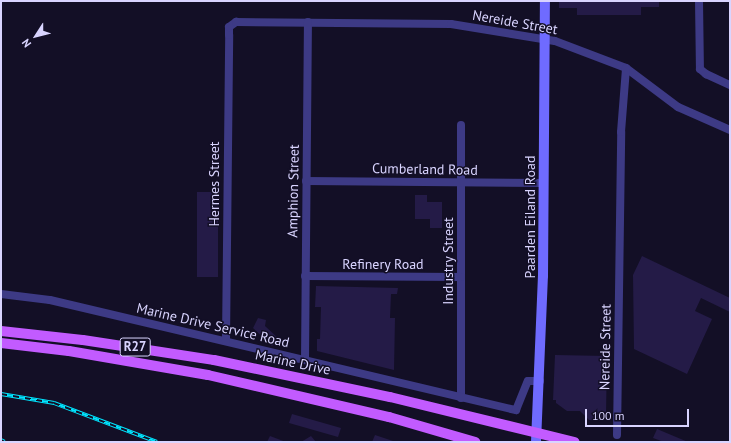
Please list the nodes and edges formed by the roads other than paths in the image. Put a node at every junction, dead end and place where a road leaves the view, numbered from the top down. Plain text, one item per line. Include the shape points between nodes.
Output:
1 (545, 1) edge
2 (699, 1) edge
3 (308, 22) junction
4 (229, 27) joint
5 (545, 39) junction
6 (626, 68) junction
7 (730, 86) edge
8 (460, 125) dead end
9 (730, 130) edge
10 (306, 181) junction
11 (460, 182) junction
12 (543, 183) junction
13 (305, 276) junction
14 (461, 277) junction
15 (1, 294) edge
16 (1, 332) edge
17 (226, 341) junction
18 (1, 343) edge
19 (305, 360) junction
20 (540, 381) junction
21 (461, 398) junction
22 (617, 435) dead end
23 (537, 437) edge
24 (475, 442) edge
25 (575, 442) edge

1 - 5 street, Paarden Eiland Road
2 - 7 street via 700,69
3 - 4 street, Nereide Street via 242,21
3 - 5 street, Nereide Street via 451,24
3 - 10 street, Amphion Street
4 - 17 street, Hermes Street
5 - 6 street, Nereide Street
5 - 12 street, Paarden Eiland Road
6 - 9 street, Nereide Street via 678,106
6 - 22 street, Nereide Street via 621,132
8 - 11 street, Industry Street
10 - 11 street, Cumberland Road
10 - 13 street, Amphion Street
11 - 12 street, Cumberland Road
11 - 14 street, Industry Street
12 - 20 street, Paarden Eiland Road
13 - 14 street, Refinery Road
13 - 19 street, Amphion Street
14 - 21 street, Industry Street
15 - 17 street, Marine Drive Service Road via 50,300
16 - 23 main road, Marine Drive / R27 via 83,340 214,360 390,397
17 - 19 street, Marine Drive Service Road
18 - 24 main road, R27 via 69,351 215,376 389,417
19 - 21 street, Marine Drive Service Road
20 - 21 street, Marine Drive Service Road via 528,381 516,410
20 - 23 street, Paarden Eiland Road
23 - 25 main road, Marine Drive / R27

